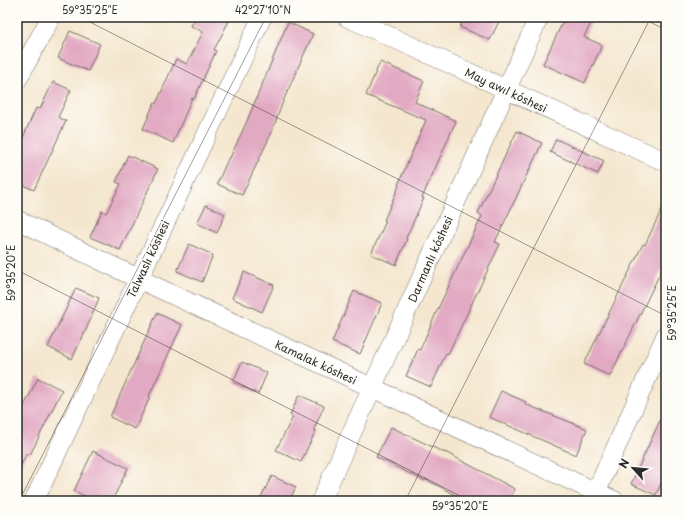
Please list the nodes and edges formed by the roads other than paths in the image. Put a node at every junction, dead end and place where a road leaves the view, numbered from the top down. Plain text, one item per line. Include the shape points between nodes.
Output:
1 (51, 17) edge
2 (262, 17) edge
3 (347, 17) edge
4 (539, 17) edge
5 (17, 80) edge
6 (506, 90) junction
7 (666, 162) edge
8 (17, 220) edge
9 (139, 279) junction
10 (666, 335) edge
11 (372, 388) junction
12 (596, 492) junction
13 (34, 501) edge
14 (321, 501) edge
15 (615, 501) edge

1 - 5 street
2 - 9 street, Talwaslı kóshesi
3 - 6 street, May awıl kóshesi
4 - 6 street, Darmanlı kóshesi
6 - 7 street, May awıl kóshesi
6 - 11 street, Darmanlı kóshesi
8 - 9 street, Kamalak kóshesi
9 - 11 street, Kamalak kóshesi
9 - 13 street, Talwaslı kóshesi
10 - 12 street
11 - 12 street, Kamalak kóshesi
11 - 14 street, Darmanlı kóshesi
12 - 15 street, Kamalak kóshesi

